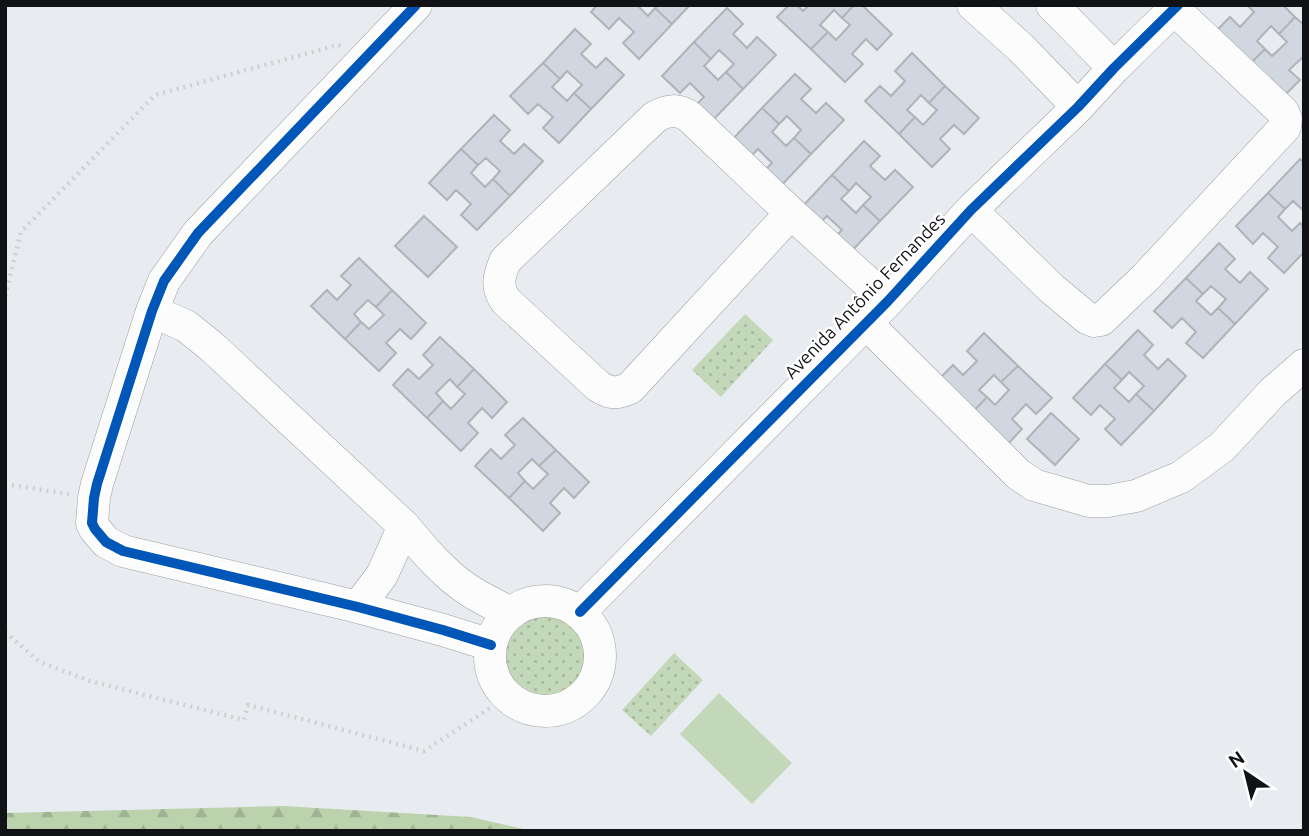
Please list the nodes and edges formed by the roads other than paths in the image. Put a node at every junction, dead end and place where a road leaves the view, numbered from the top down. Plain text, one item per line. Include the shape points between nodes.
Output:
1 (416, 5) edge
2 (973, 5) edge
3 (1176, 7) edge
4 (1062, 8) edge
5 (1114, 68) junction
6 (1078, 107) junction
7 (971, 210) junction
8 (791, 213) junction
9 (888, 301) junction
10 (152, 311) junction
11 (866, 323) junction
12 (1304, 365) edge
13 (404, 526) junction
14 (358, 607) junction
15 (580, 612) junction
16 (510, 613) junction
17 (491, 645) junction

1 - 10 street via 198,233 164,281
2 - 6 street
3 - 5 street, Avenida Antônio Fernandes
3 - 7 street via 1286,119 1285,127 1146,277 1101,320 1094,321 1051,288
4 - 5 street
5 - 6 street, Avenida Antônio Fernandes
6 - 7 street, Avenida Antônio Fernandes
7 - 9 street, Avenida Antônio Fernandes
8 - 8 street via 691,118 666,111 505,261 499,290 598,386 615,394 630,388
8 - 9 street
9 - 11 street, Avenida Antônio Fernandes
10 - 13 street via 186,326 211,346
10 - 14 street via 97,484 95,529 123,551
11 - 12 street via 1018,474 1034,485 1089,500 1136,496 1181,477 1222,447
11 - 15 street, Avenida Antônio Fernandes
13 - 14 street via 382,575
13 - 16 street via 450,576
14 - 17 street
15 - 16 street via 545,601
15 - 17 street via 592,626 601,660 587,693 557,711 539,712 507,697 495,681
16 - 17 street

